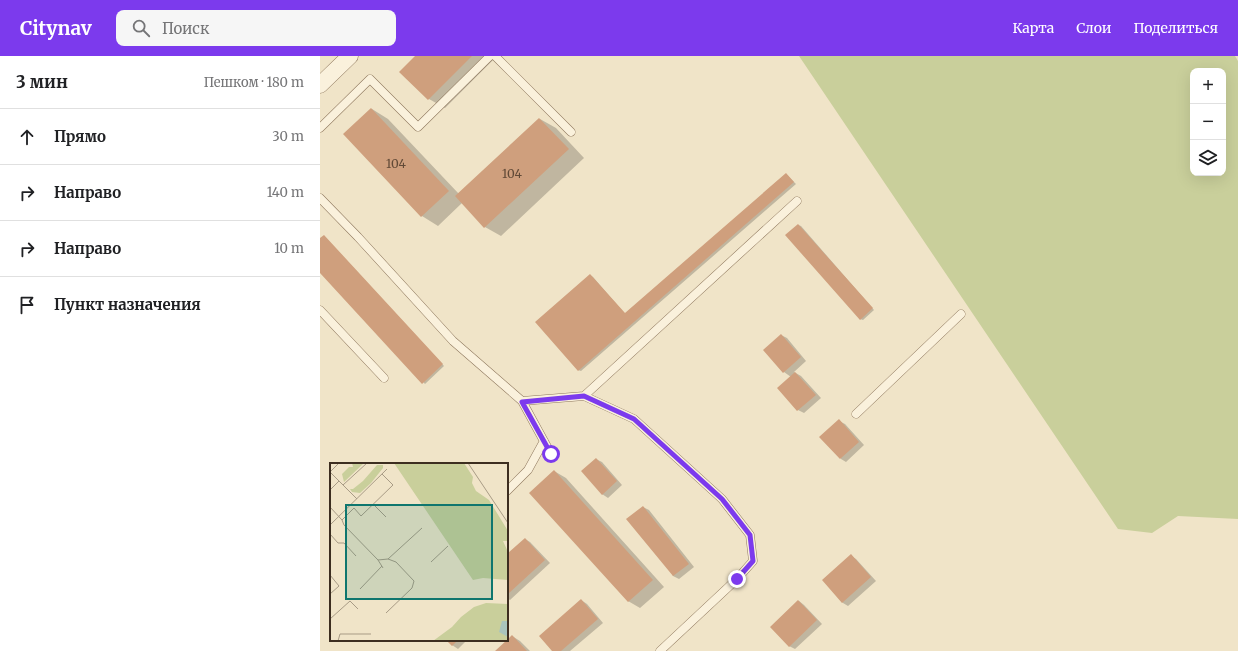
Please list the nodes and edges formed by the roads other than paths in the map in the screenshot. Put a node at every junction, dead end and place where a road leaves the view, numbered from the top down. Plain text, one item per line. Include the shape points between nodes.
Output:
1 (350, 56) edge
2 (490, 56) edge
3 (495, 56) edge
4 (320, 85) edge
5 (320, 128) edge
6 (571, 132) dead end
7 (320, 198) edge
8 (797, 201) dead end
9 (320, 310) edge
10 (961, 314) dead end
11 (384, 378) dead end
12 (584, 396) junction
13 (522, 402) junction
14 (856, 414) dead end
15 (544, 441) junction
16 (551, 454) dead end
17 (508, 490) edge
18 (660, 651) edge

1 - 4 street
2 - 5 lane via 418,128 370,79
3 - 6 lane
7 - 13 lane via 453,341
8 - 12 lane
9 - 11 lane
10 - 14 lane
12 - 13 lane
12 - 18 lane via 634,419 722,499 750,535 753,561
13 - 15 lane
15 - 16 lane
15 - 17 lane via 528,470

